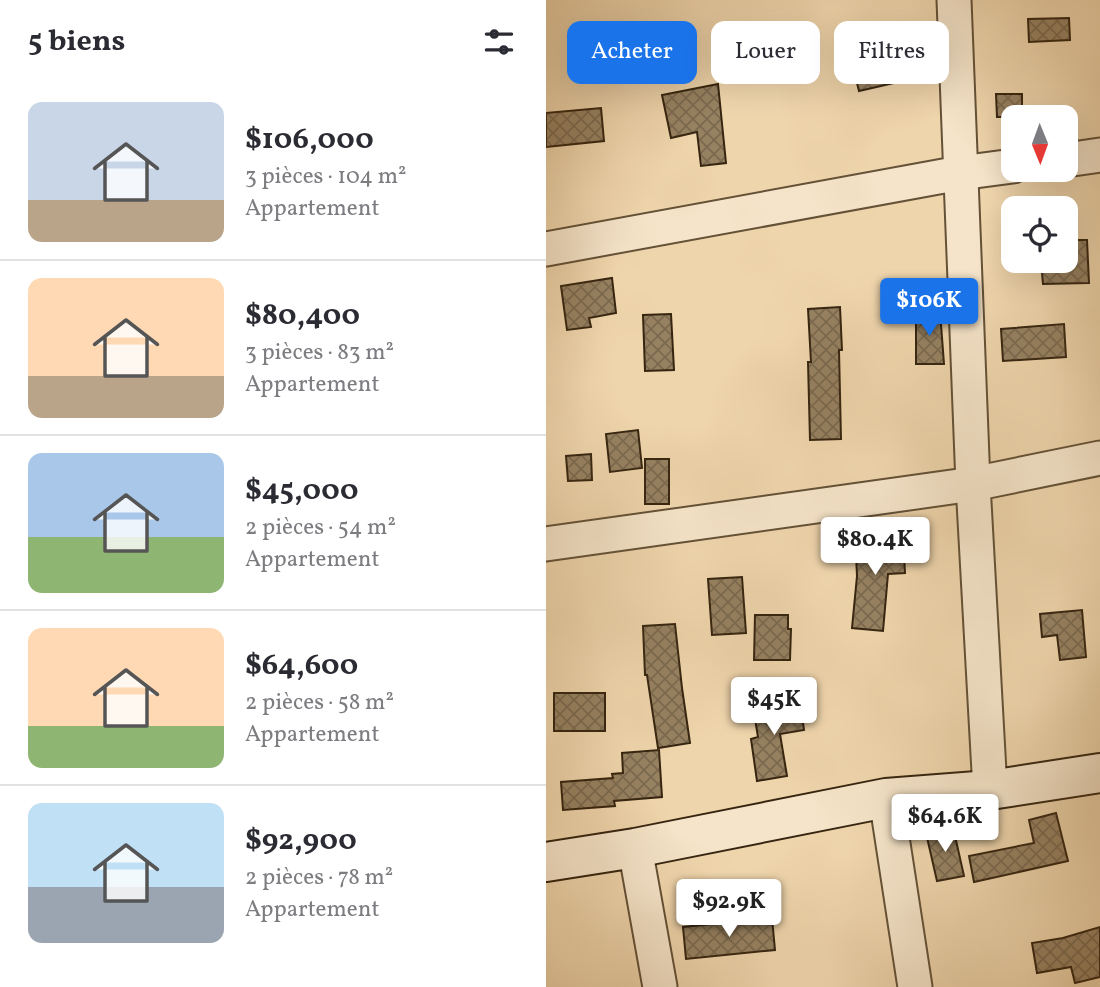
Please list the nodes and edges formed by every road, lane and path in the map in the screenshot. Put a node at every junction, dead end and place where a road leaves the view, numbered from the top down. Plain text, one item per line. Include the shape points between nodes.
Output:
1 (954, 0) edge
2 (1100, 155) edge
3 (1078, 158) edge
4 (1001, 168) edge
5 (960, 173) junction
6 (546, 249) edge
7 (1100, 458) edge
8 (973, 484) junction
9 (546, 544) edge
10 (1100, 772) edge
11 (990, 790) junction
12 (886, 798) junction
13 (635, 848) junction
14 (546, 862) edge
15 (660, 987) edge
16 (915, 987) edge

1 - 5 street
2 - 3 street
4 - 5 street
5 - 6 street
5 - 8 street
7 - 8 street
8 - 9 street
8 - 11 street
10 - 11 main road
11 - 12 main road
12 - 13 main road
12 - 16 street
13 - 14 main road
13 - 15 street

